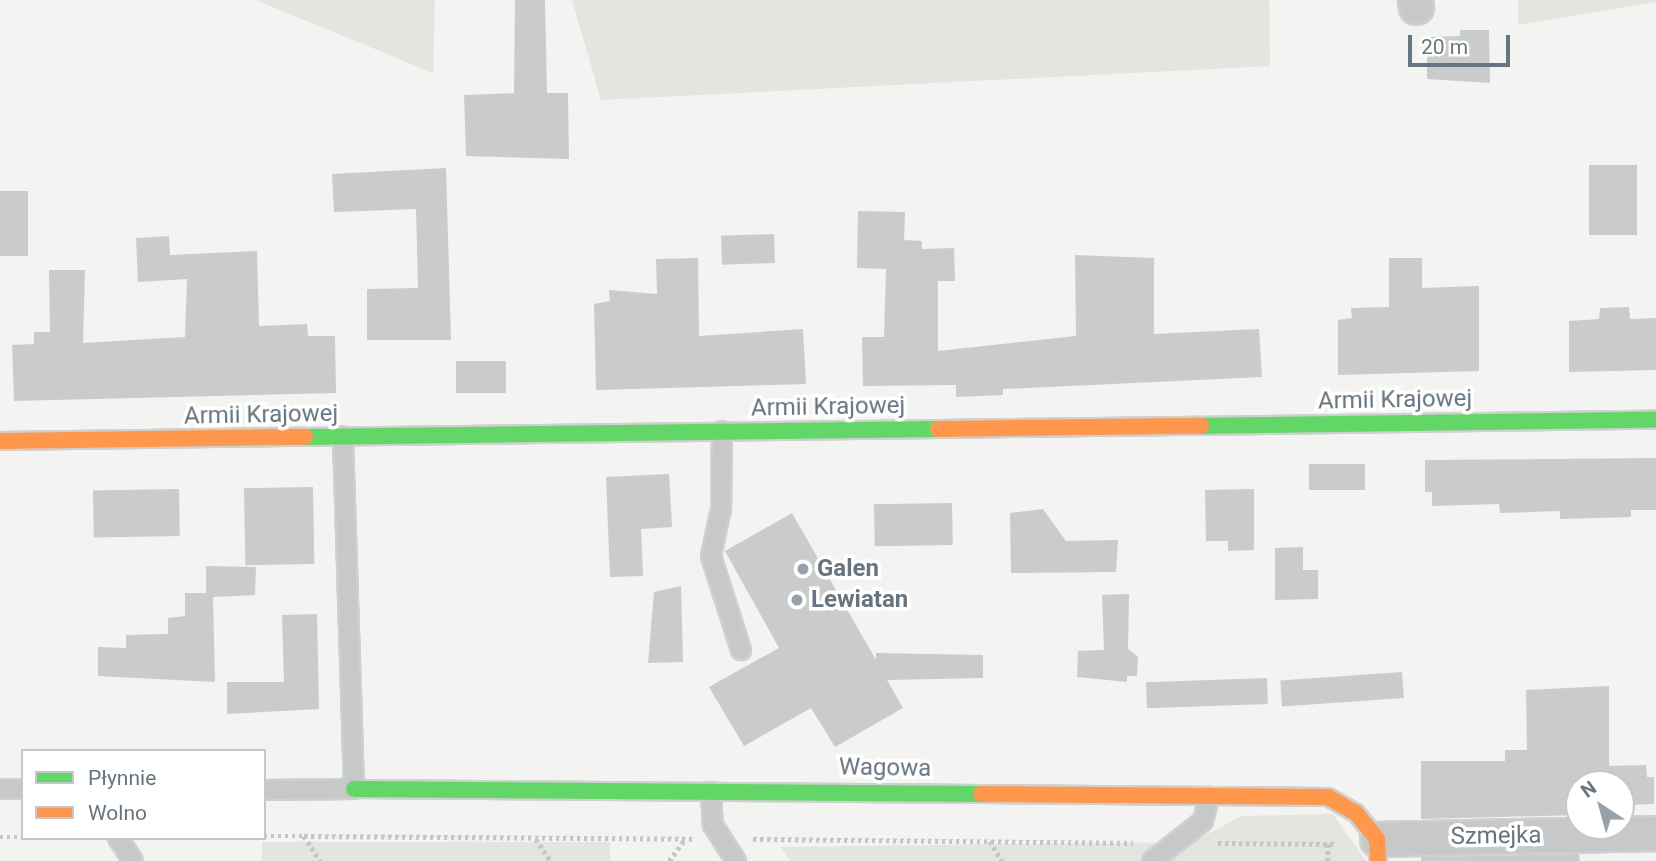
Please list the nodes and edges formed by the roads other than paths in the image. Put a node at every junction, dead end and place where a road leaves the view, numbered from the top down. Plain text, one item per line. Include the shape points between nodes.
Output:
1 (1656, 420) edge
2 (722, 431) junction
3 (344, 436) junction
4 (0, 441) edge
5 (741, 650) dead end
6 (0, 789) edge
7 (21, 789) edge
8 (354, 789) junction
9 (266, 790) edge
10 (711, 792) junction
11 (1209, 797) junction
12 (1656, 833) edge
13 (119, 840) edge
14 (1377, 848) edge
15 (132, 861) edge
16 (736, 861) edge
17 (1152, 861) edge

1 - 2 street, Armii Krajowej
2 - 3 street, Armii Krajowej
2 - 5 lane via 722,509 711,556
3 - 4 street, Armii Krajowej
3 - 8 lane
6 - 7 lane
8 - 9 lane
8 - 10 street, Wagowa
10 - 11 street, Wagowa
10 - 16 lane via 713,825
11 - 14 street, Wagowa via 1328,797 1356,813
11 - 17 lane via 1203,821
12 - 14 street, Szmejka
13 - 15 lane

